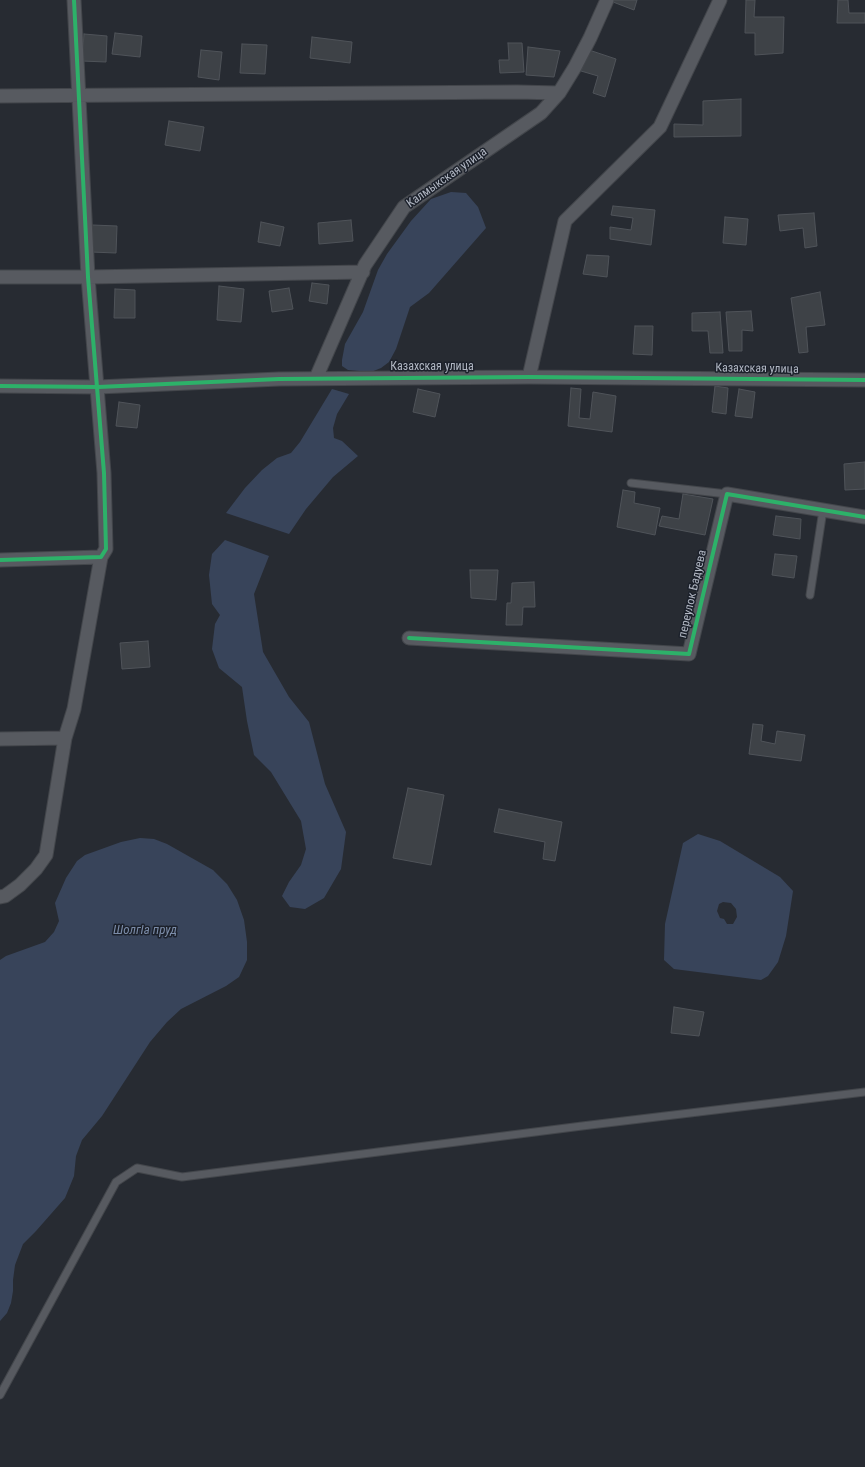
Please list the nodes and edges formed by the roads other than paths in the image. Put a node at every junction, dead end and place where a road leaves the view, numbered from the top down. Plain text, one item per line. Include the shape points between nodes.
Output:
1 (74, 0) edge
2 (607, 0) edge
3 (720, 0) edge
4 (559, 93) junction
5 (78, 95) junction
6 (0, 96) edge
7 (363, 272) junction
8 (88, 276) junction
9 (0, 277) edge
10 (530, 377) junction
11 (316, 378) junction
12 (865, 380) edge
13 (0, 386) edge
14 (98, 387) junction
15 (631, 483) dead end
16 (727, 494) junction
17 (823, 510) junction
18 (865, 517) edge
19 (101, 557) junction
20 (0, 560) edge
21 (810, 595) dead end
22 (409, 638) dead end
23 (65, 738) junction
24 (0, 739) edge
25 (0, 897) edge
26 (865, 1092) edge
27 (0, 1395) edge

1 - 5 street
2 - 4 street, Калмыкская улица via 590,38
3 - 10 street via 660,127 565,221
4 - 5 street
4 - 7 street, Калмыкская улица via 541,113 404,207
5 - 6 street
5 - 8 street
7 - 8 street
7 - 11 street, Калмыкская улица
8 - 9 street
8 - 14 street
10 - 11 street, Казахская улица
10 - 12 street, Казахская улица
11 - 14 street, Казахская улица
13 - 14 street, Казахская улица
14 - 19 street via 107,539
15 - 16 lane
16 - 17 street
16 - 22 street, переулок Бадуева via 689,654
17 - 18 street
17 - 21 lane
19 - 20 street
19 - 23 street via 74,709
23 - 24 street
23 - 25 street via 46,855 20,885
26 - 27 lane via 182,1177 137,1168 116,1182

